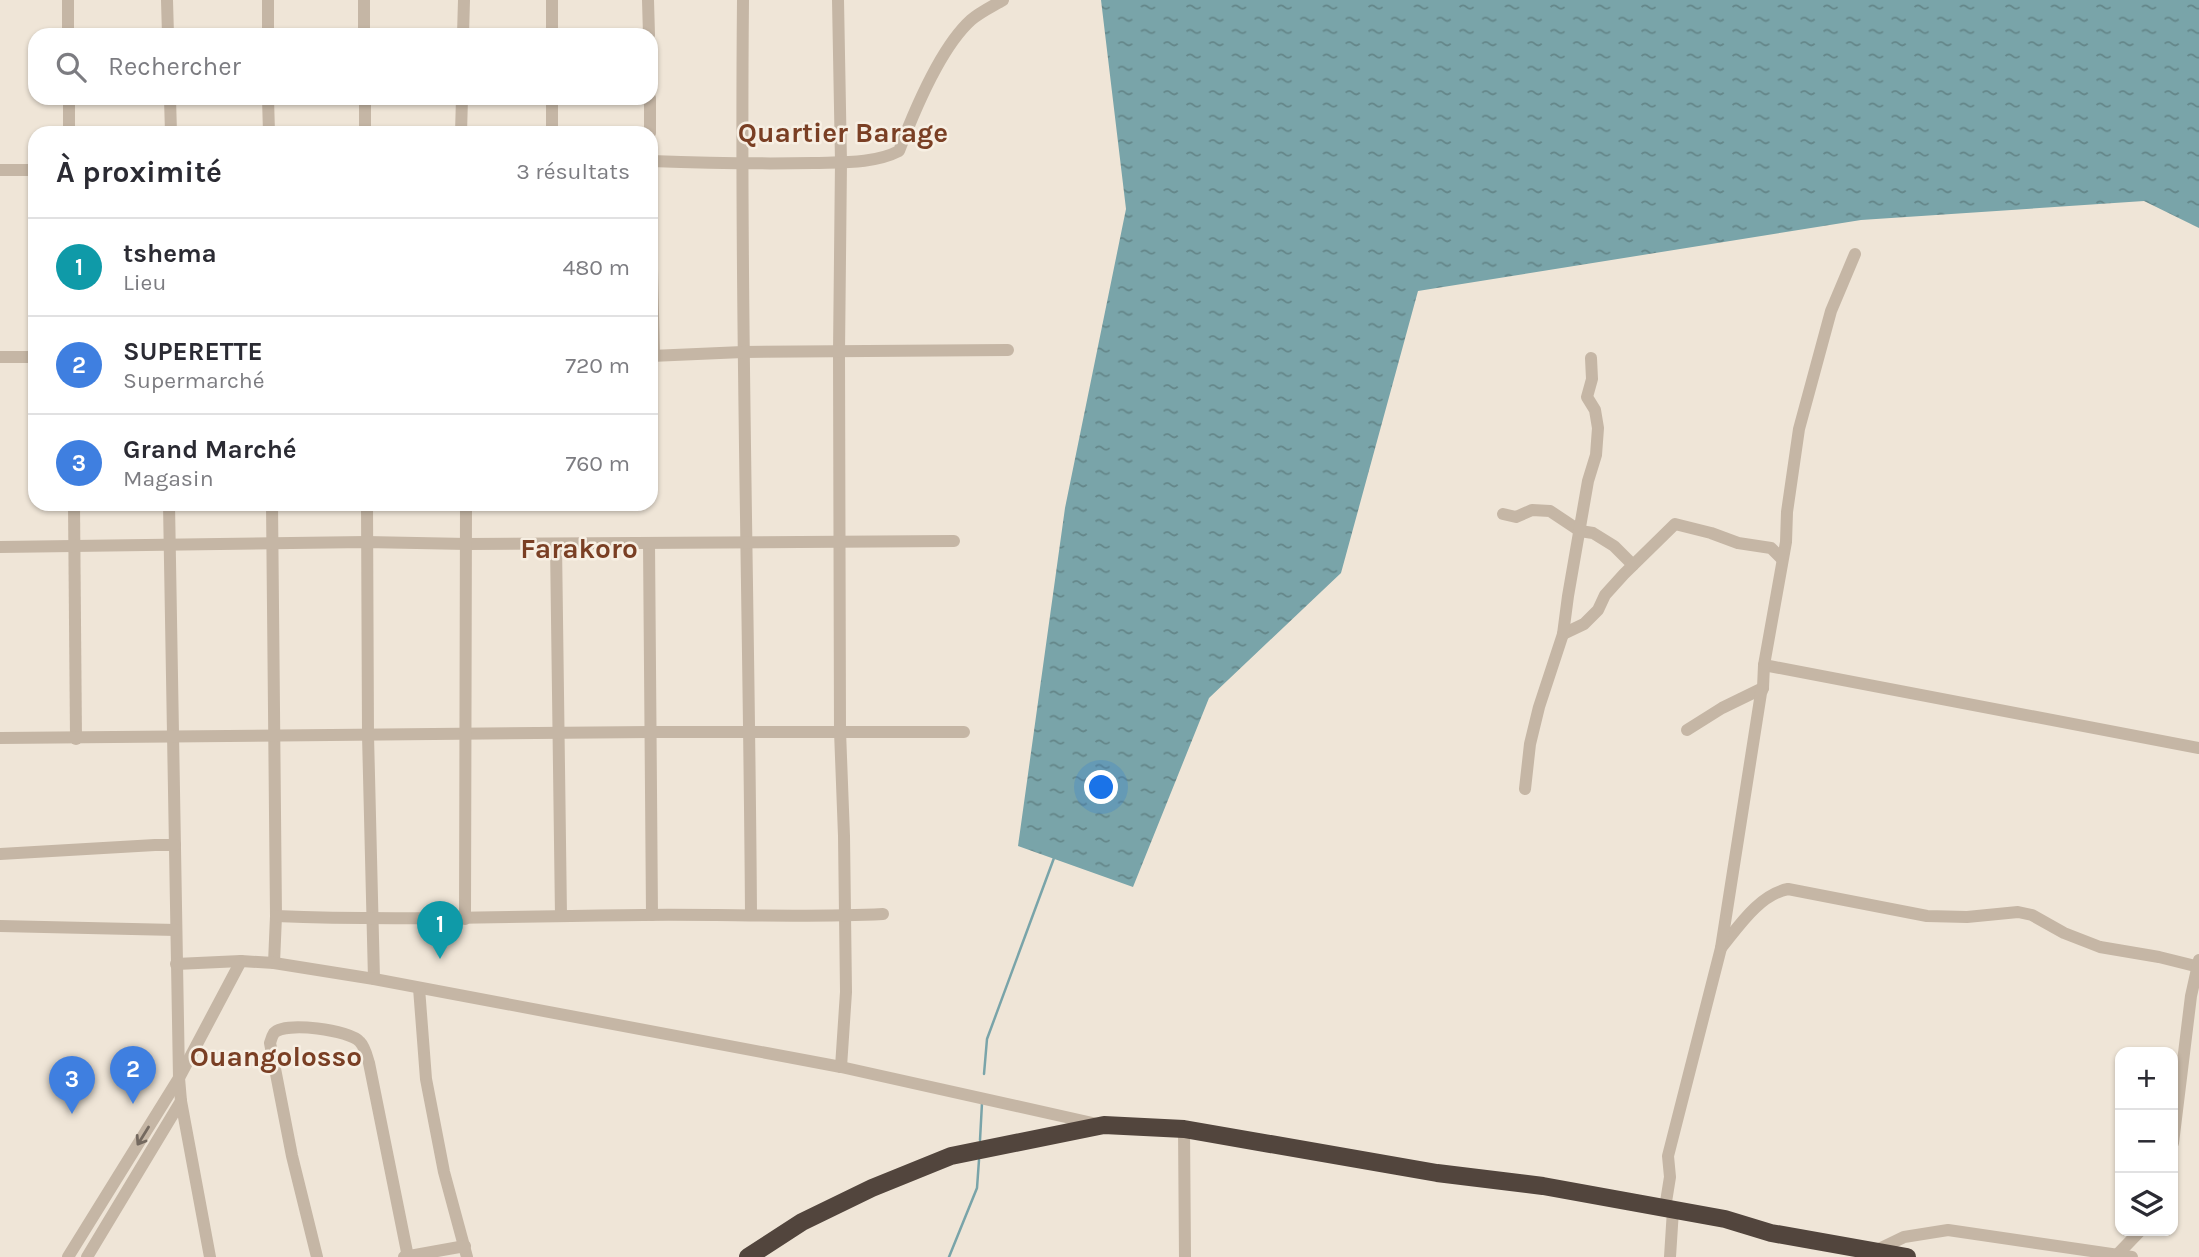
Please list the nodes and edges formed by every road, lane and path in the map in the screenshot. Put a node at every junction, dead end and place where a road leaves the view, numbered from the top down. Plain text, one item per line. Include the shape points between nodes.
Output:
1 (68, 0) edge
2 (167, 0) edge
3 (268, 0) edge
4 (364, 0) edge
5 (464, 0) edge
6 (552, 0) edge
7 (648, 0) edge
8 (743, 0) edge
9 (838, 0) edge
10 (1003, 0) edge
11 (68, 28) edge
12 (168, 28) edge
13 (268, 28) edge
14 (365, 28) edge
15 (463, 28) edge
16 (552, 28) edge
17 (649, 28) edge
18 (69, 105) edge
19 (170, 105) edge
20 (268, 105) edge
21 (365, 105) edge
22 (462, 105) edge
23 (552, 105) edge
24 (650, 105) edge
25 (69, 126) edge
26 (171, 126) edge
27 (269, 126) edge
28 (365, 126) edge
29 (461, 126) edge
30 (552, 126) edge
31 (650, 126) edge
32 (658, 161) edge
33 (841, 162) junction
34 (741, 165) junction
35 (0, 170) edge
36 (28, 170) edge
37 (1855, 254) dead end
38 (1007, 350) dead end
39 (743, 352) junction
40 (839, 353) junction
41 (658, 356) edge
42 (0, 357) edge
43 (28, 357) edge
44 (1591, 358) dead end
45 (74, 511) edge
46 (169, 511) edge
47 (272, 511) edge
48 (367, 511) edge
49 (466, 511) edge
50 (1503, 514) dead end
51 (1580, 531) junction
52 (954, 541) dead end
53 (366, 542) junction
54 (748, 542) junction
55 (841, 542) junction
56 (273, 543) junction
57 (649, 543) junction
58 (467, 544) junction
59 (556, 544) junction
60 (168, 546) junction
61 (0, 547) edge
62 (75, 548) junction
63 (1782, 559) junction
64 (1633, 565) junction
65 (1563, 634) junction
66 (1764, 665) junction
67 (1763, 688) junction
68 (1687, 730) dead end
69 (650, 732) junction
70 (840, 732) junction
71 (964, 732) dead end
72 (557, 733) junction
73 (750, 733) junction
74 (465, 734) junction
75 (368, 735) junction
76 (273, 736) junction
77 (172, 737) junction
78 (0, 738) edge
79 (76, 738) junction
80 (2199, 748) edge
81 (1525, 789) dead end
82 (175, 845) junction
83 (0, 854) edge
84 (751, 914) junction
85 (883, 914) dead end
86 (652, 915) junction
87 (276, 916) junction
88 (561, 916) junction
89 (846, 916) junction
90 (465, 919) junction
91 (374, 920) junction
92 (0, 926) edge
93 (176, 930) junction
94 (1721, 948) junction
95 (241, 961) junction
96 (274, 963) junction
97 (176, 964) junction
98 (2198, 965) edge
99 (374, 979) junction
100 (419, 988) junction
101 (841, 1067) junction
102 (179, 1078) junction
103 (181, 1101) junction
104 (2178, 1110) edge
105 (1104, 1125) junction
106 (1184, 1129) junction
107 (1669, 1209) junction
108 (2135, 1236) edge
109 (466, 1251) edge
110 (1873, 1252) junction
111 (2117, 1255) junction
112 (68, 1257) edge
113 (87, 1257) edge
114 (211, 1257) edge
115 (317, 1257) edge
116 (407, 1257) edge
117 (748, 1257) edge
118 (1185, 1257) edge
119 (1670, 1257) edge
120 (1907, 1257) edge
121 (2132, 1257) edge

1 - 11 street
2 - 12 street
3 - 13 street
4 - 14 street
5 - 15 street
6 - 16 street
7 - 17 street
8 - 34 street
9 - 33 street
10 - 33 street via 972,20 949,46 898,151
18 - 25 street
19 - 26 street
20 - 27 street
21 - 28 street
22 - 29 street
23 - 30 street
24 - 31 street
32 - 34 street
33 - 34 street
33 - 40 street
34 - 39 street
35 - 36 street
37 - 63 street via 1831,311 1798,429
38 - 40 street
39 - 40 street
39 - 41 street
39 - 54 street
40 - 55 street
42 - 43 street
44 - 51 street via 1587,397 1598,428
45 - 62 street
46 - 60 street
47 - 56 street
48 - 53 street
49 - 58 street
50 - 51 street via 1516,517 1532,510 1550,511
51 - 64 street via 1614,546
51 - 65 street
52 - 55 street
53 - 56 street
53 - 58 street
53 - 75 street
54 - 55 street
54 - 57 street
54 - 73 street
55 - 70 street
56 - 60 street
56 - 76 street
57 - 59 street
57 - 69 street
58 - 59 street
58 - 74 street
59 - 72 street
60 - 62 street
60 - 77 street
61 - 62 street
62 - 79 street
63 - 64 street via 1771,548 1675,524
63 - 66 street
64 - 65 street via 1584,624
65 - 81 street via 1539,707
66 - 67 street
66 - 80 street
67 - 68 street
67 - 94 street
69 - 72 street
69 - 73 street
69 - 86 street
70 - 71 street
70 - 73 street
70 - 89 street
72 - 74 street
72 - 88 street
73 - 84 street
74 - 75 street
74 - 90 street
75 - 76 street
75 - 91 street
76 - 77 street
76 - 87 street
77 - 79 street
77 - 82 street
78 - 79 street
82 - 83 street
82 - 93 street
84 - 86 street
84 - 89 street
85 - 89 street
86 - 88 street
87 - 91 street
87 - 96 street
88 - 90 street
89 - 101 street
90 - 91 street
91 - 99 street
92 - 93 street
93 - 97 street
94 - 98 street via 1752,912 1777,892 1788,890 1927,916 2018,912 2100,947
94 - 107 street via 1668,1156
95 - 96 street
95 - 97 street
95 - 102 street
96 - 99 street
97 - 102 street
98 - 104 street
99 - 100 street
100 - 101 street
100 - 109 street via 426,1079 444,1172
101 - 105 street
102 - 103 street
102 -> 112 street
103 - 113 street
103 - 114 street
105 - 106 highway
105 - 117 highway via 951,1156 802,1222
106 - 107 highway
106 - 118 street
107 - 110 highway
107 - 119 street
108 - 111 street
109 - 116 street
110 - 111 street via 1904,1237 1948,1230
110 - 120 highway
111 - 121 street
115 - 116 street via 270,1043 282,1028 318,1028 360,1042 369,1063

